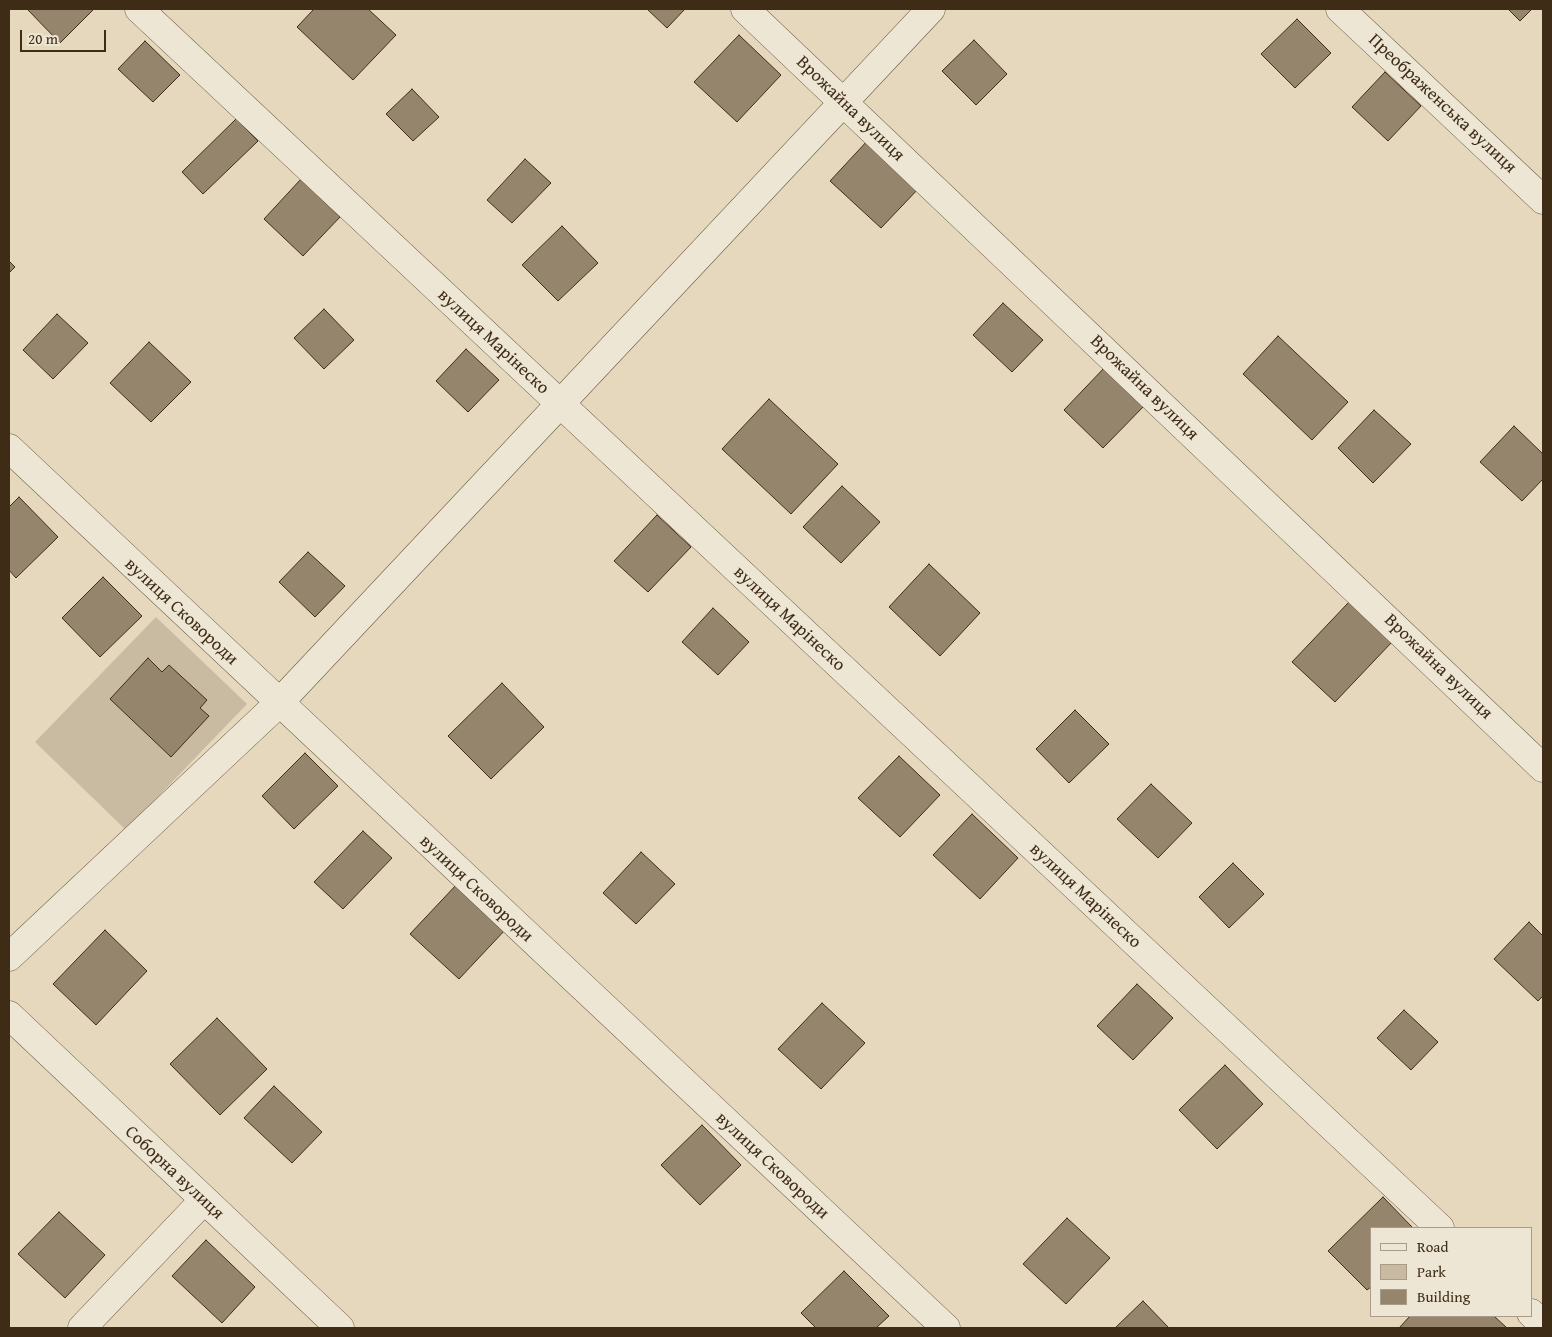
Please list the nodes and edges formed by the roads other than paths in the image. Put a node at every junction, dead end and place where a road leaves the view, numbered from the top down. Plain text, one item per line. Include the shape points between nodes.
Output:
1 (139, 9) edge
2 (745, 9) edge
3 (931, 9) edge
4 (1340, 9) edge
5 (842, 102) junction
6 (1543, 200) edge
7 (560, 405) junction
8 (9, 448) edge
9 (278, 704) junction
10 (1543, 768) edge
11 (9, 956) edge
12 (9, 1016) edge
13 (203, 1201) junction
14 (1439, 1227) edge
15 (1532, 1314) edge
16 (1543, 1325) edge
17 (82, 1328) edge
18 (340, 1328) edge
19 (946, 1328) edge

1 - 7 street, вулиця Марінеско
2 - 5 street, Врожайна вулиця
3 - 5 street
4 - 6 street, Преображенська вулиця
5 - 7 street
5 - 10 street, Врожайна вулиця
7 - 9 street
7 - 14 street, вулиця Марінеско
8 - 9 street, вулиця Сковороди
9 - 11 street
9 - 19 street, вулиця Сковороди
12 - 13 street, Соборна вулиця
13 - 17 street
13 - 18 street, Соборна вулиця
15 - 16 street

